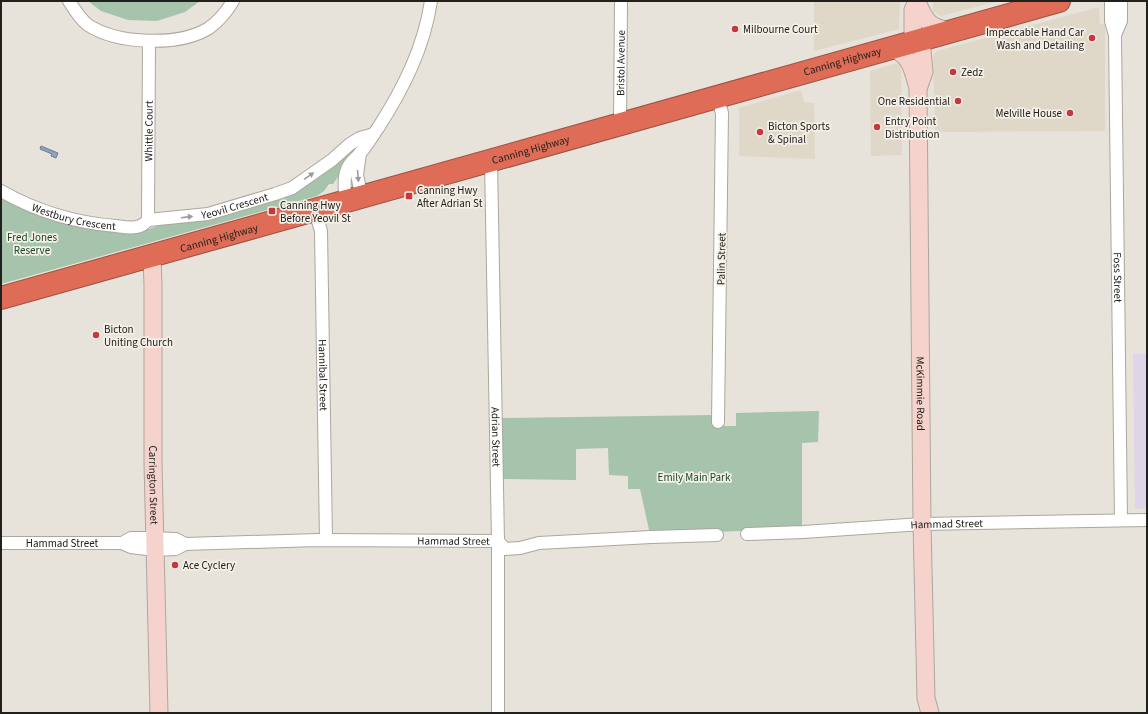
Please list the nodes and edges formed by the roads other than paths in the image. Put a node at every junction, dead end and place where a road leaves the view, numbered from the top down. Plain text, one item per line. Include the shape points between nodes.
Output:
1 (69, 1) edge
2 (234, 1) edge
3 (431, 1) edge
4 (621, 1) edge
5 (1059, 1) edge
6 (1111, 1) edge
7 (1121, 1) edge
8 (917, 2) edge
9 (947, 31) junction
10 (1115, 35) junction
11 (917, 40) junction
12 (149, 41) junction
13 (891, 47) junction
14 (918, 88) junction
15 (717, 96) junction
16 (620, 124) junction
17 (374, 134) junction
18 (360, 153) junction
19 (491, 161) junction
20 (1, 191) edge
21 (354, 200) junction
22 (315, 211) junction
23 (148, 220) junction
24 (147, 258) junction
25 (1, 298) edge
26 (718, 422) dead end
27 (1121, 520) junction
28 (1147, 520) edge
29 (922, 524) junction
30 (747, 534) dead end
31 (716, 535) dead end
32 (326, 540) junction
33 (498, 540) junction
34 (1, 543) edge
35 (151, 544) junction
36 (926, 708) edge
37 (151, 713) edge
38 (159, 713) edge
39 (498, 713) edge

1 - 12 street via 87,24 105,34
2 - 12 street via 224,15 209,28 185,39
3 - 17 street via 422,39 412,66
4 - 16 street, Bristol Avenue
5 - 9 highway, Canning Highway
6 - 10 street, Foss Street via 1111,21
7 - 10 street, Foss Street via 1121,20
8 - 9 main road via 929,24
8 - 11 main road, McKimmie Road via 913,10
9 - 11 highway, Canning Highway
10 - 27 street, Foss Street
11 - 13 highway, Canning Highway
11 - 14 main road, McKimmie Road via 924,72
12 - 23 street, Whittle Court
13 - 14 main road, McKimmie Road via 900,51 910,61
13 - 15 highway, Canning Highway
14 - 29 main road, McKimmie Road
15 - 16 highway, Canning Highway
15 - 26 street, Palin Street via 722,113
16 - 19 highway, Canning Highway
17 - 18 street
23 -> 17 street, Yeovil Crescent via 208,214 292,188 350,144
18 -> 21 street
18 - 21 street via 352,160 346,172 345,184
19 - 21 highway, Canning Highway
19 - 33 street, Adrian Street
20 - 23 street, Westbury Crescent via 36,208 72,219 132,228 141,226
21 - 22 highway, Canning Highway
22 - 24 highway, Canning Highway
22 - 32 street, Hannibal Street via 321,230
24 - 25 highway, Canning Highway
24 - 35 main road, Carrington Street via 154,285
27 - 28 street, Hammad Street
27 - 29 street, Hammad Street
29 - 30 street, Hammad Street
29 - 36 main road, McKimmie Road
31 - 33 street, Hammad Street via 539,543 505,549
32 - 33 street, Hammad Street
32 - 35 street, Hammad Street via 185,544 176,539
33 - 39 street, Adrian Street
34 - 35 street, Hammad Street via 122,543 131,548
35 - 37 main road, Carrington Street
35 - 38 main road, Carrington Street

